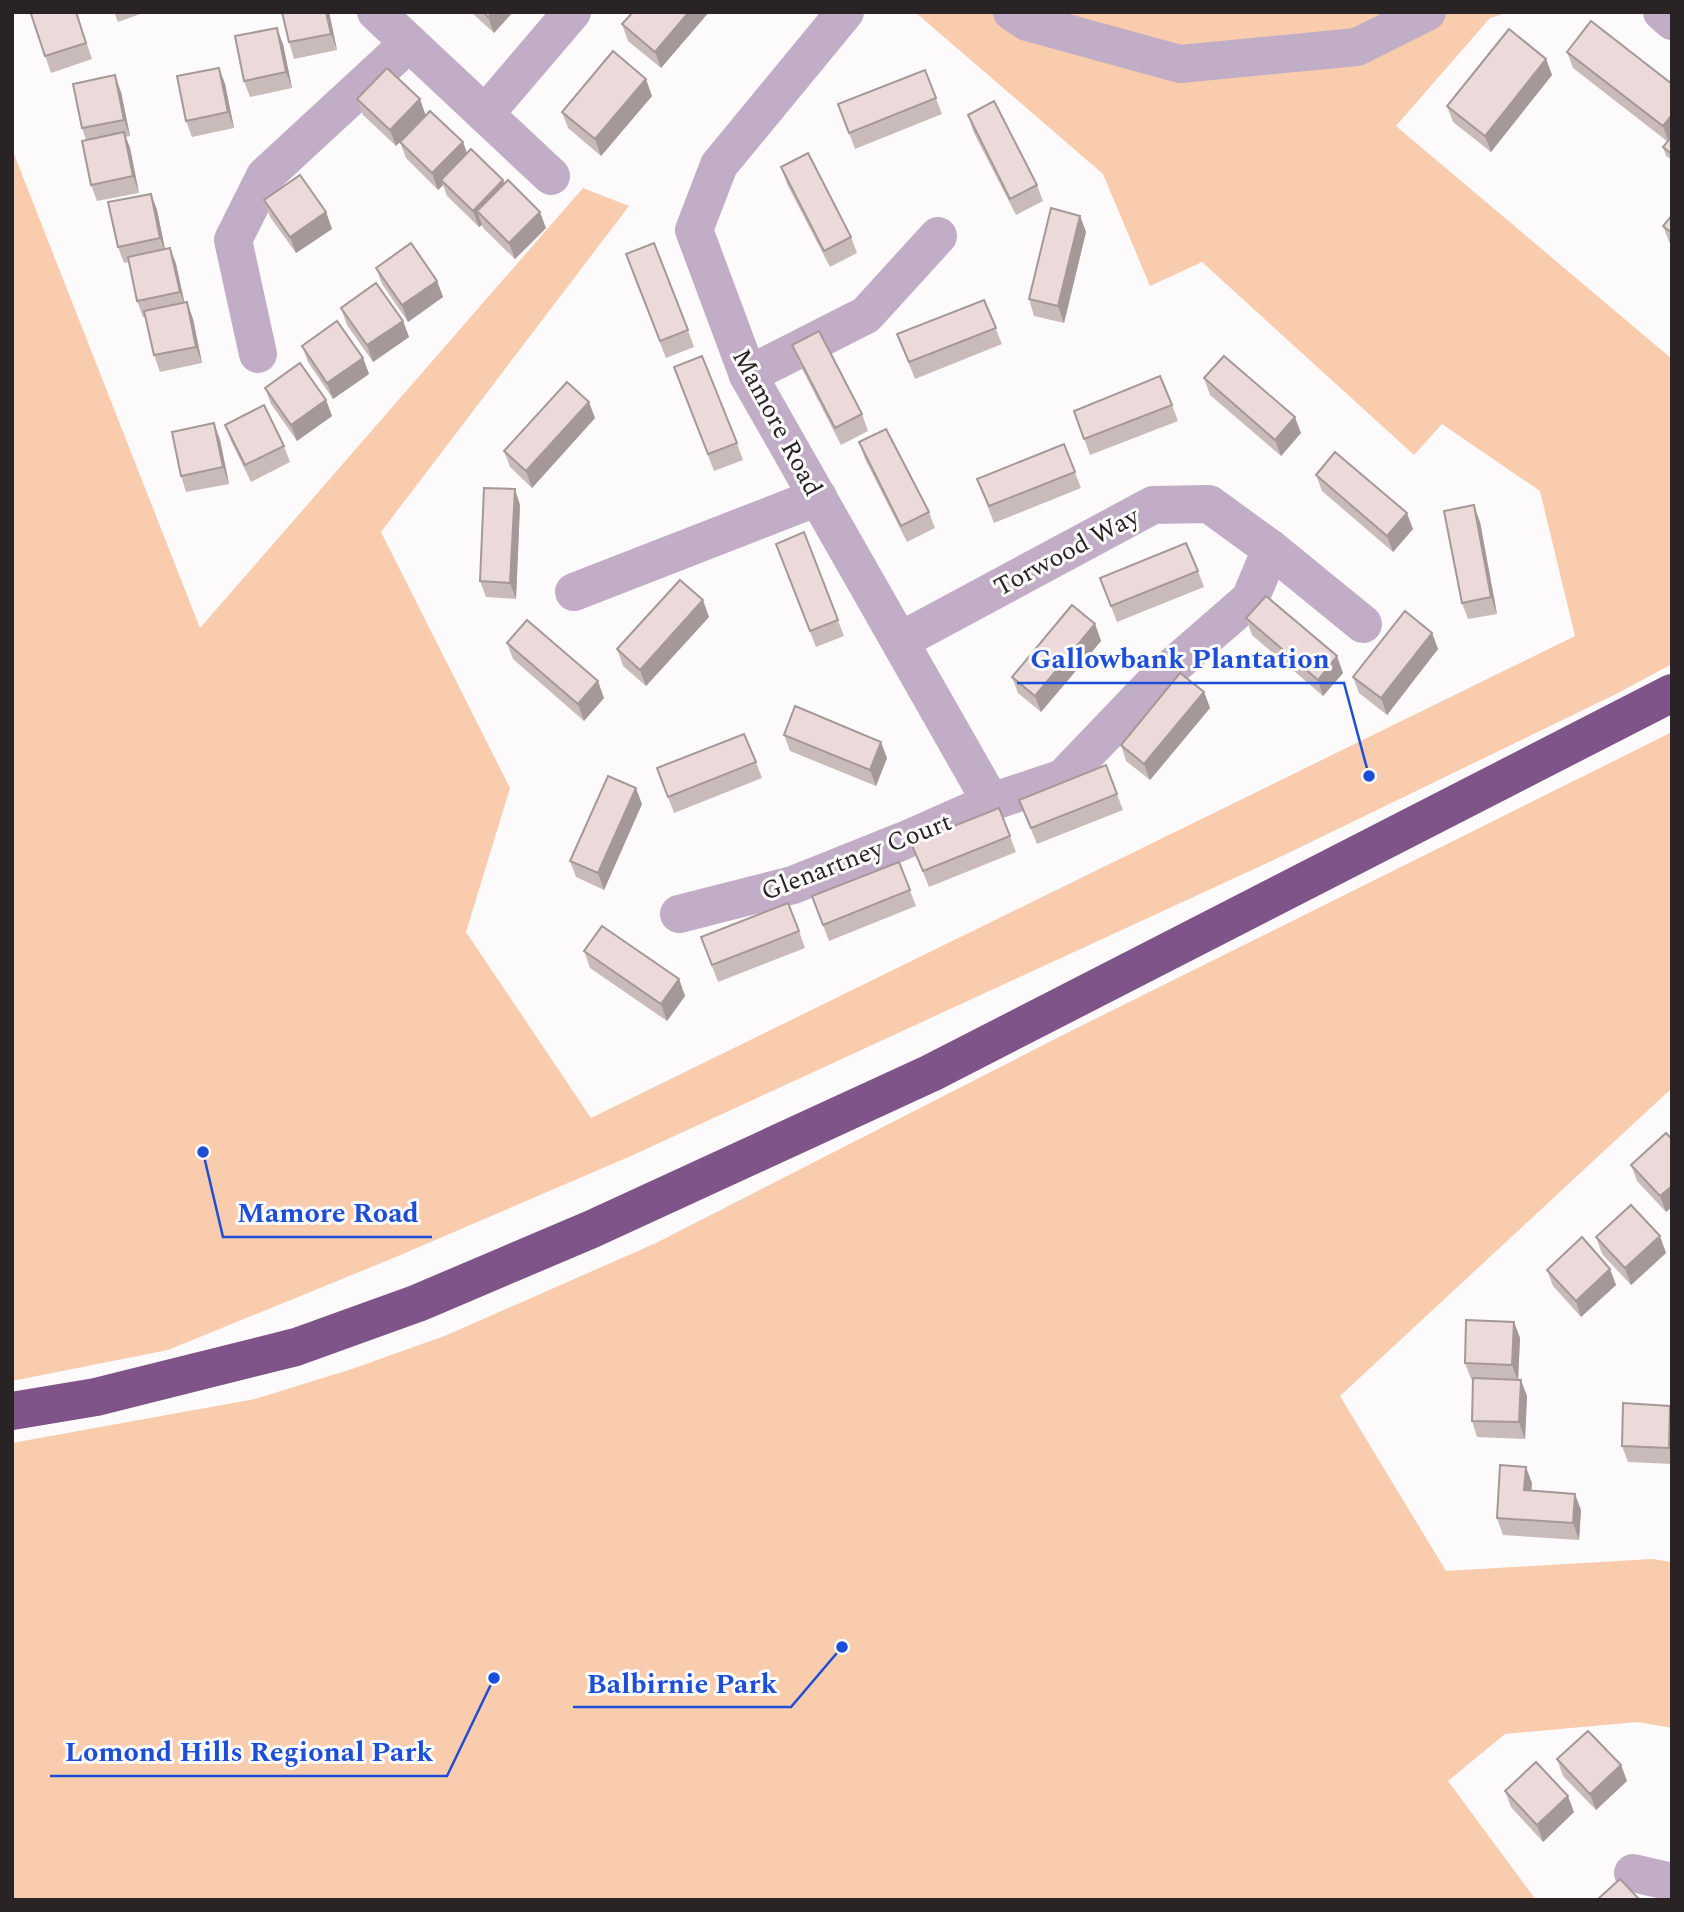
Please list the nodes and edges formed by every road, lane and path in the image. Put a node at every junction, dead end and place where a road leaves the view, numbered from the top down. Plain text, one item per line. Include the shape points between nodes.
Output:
1 (376, 12) edge
2 (572, 12) edge
3 (845, 12) edge
4 (1012, 12) edge
5 (1427, 12) edge
6 (1662, 12) edge
7 (1672, 20) edge
8 (409, 43) junction
9 (485, 114) junction
10 (551, 176) dead end
11 (938, 236) dead end
12 (258, 354) dead end
13 (748, 375) junction
14 (818, 498) junction
15 (1271, 549) junction
16 (574, 592) dead end
17 (1363, 624) dead end
18 (900, 641) junction
19 (1672, 694) edge
20 (991, 802) junction
21 (679, 914) dead end
22 (12, 1411) edge
23 (1633, 1873) dead end
24 (1672, 1882) edge

1 - 8 street
2 - 9 street
3 - 13 street, Mamore Road via 719,165 694,230
4 - 5 street via 1027,22 1180,64 1357,47
6 - 7 street
8 - 9 street
8 - 12 street via 265,176 233,240
9 - 10 street
11 - 13 street via 866,315
13 - 14 street, Mamore Road
14 - 16 street
14 - 18 street, Mamore Road
15 - 17 street, Torwood Way
15 - 18 street, Torwood Way via 1209,504 1153,505
15 - 20 street, Glenartney Court via 1250,599 1157,680 1063,778
18 - 20 street, Mamore Road
19 - 22 highway via 931,1073 592,1229 418,1303 296,1347 96,1397
20 - 21 street, Glenartney Court via 793,886
23 - 24 street

